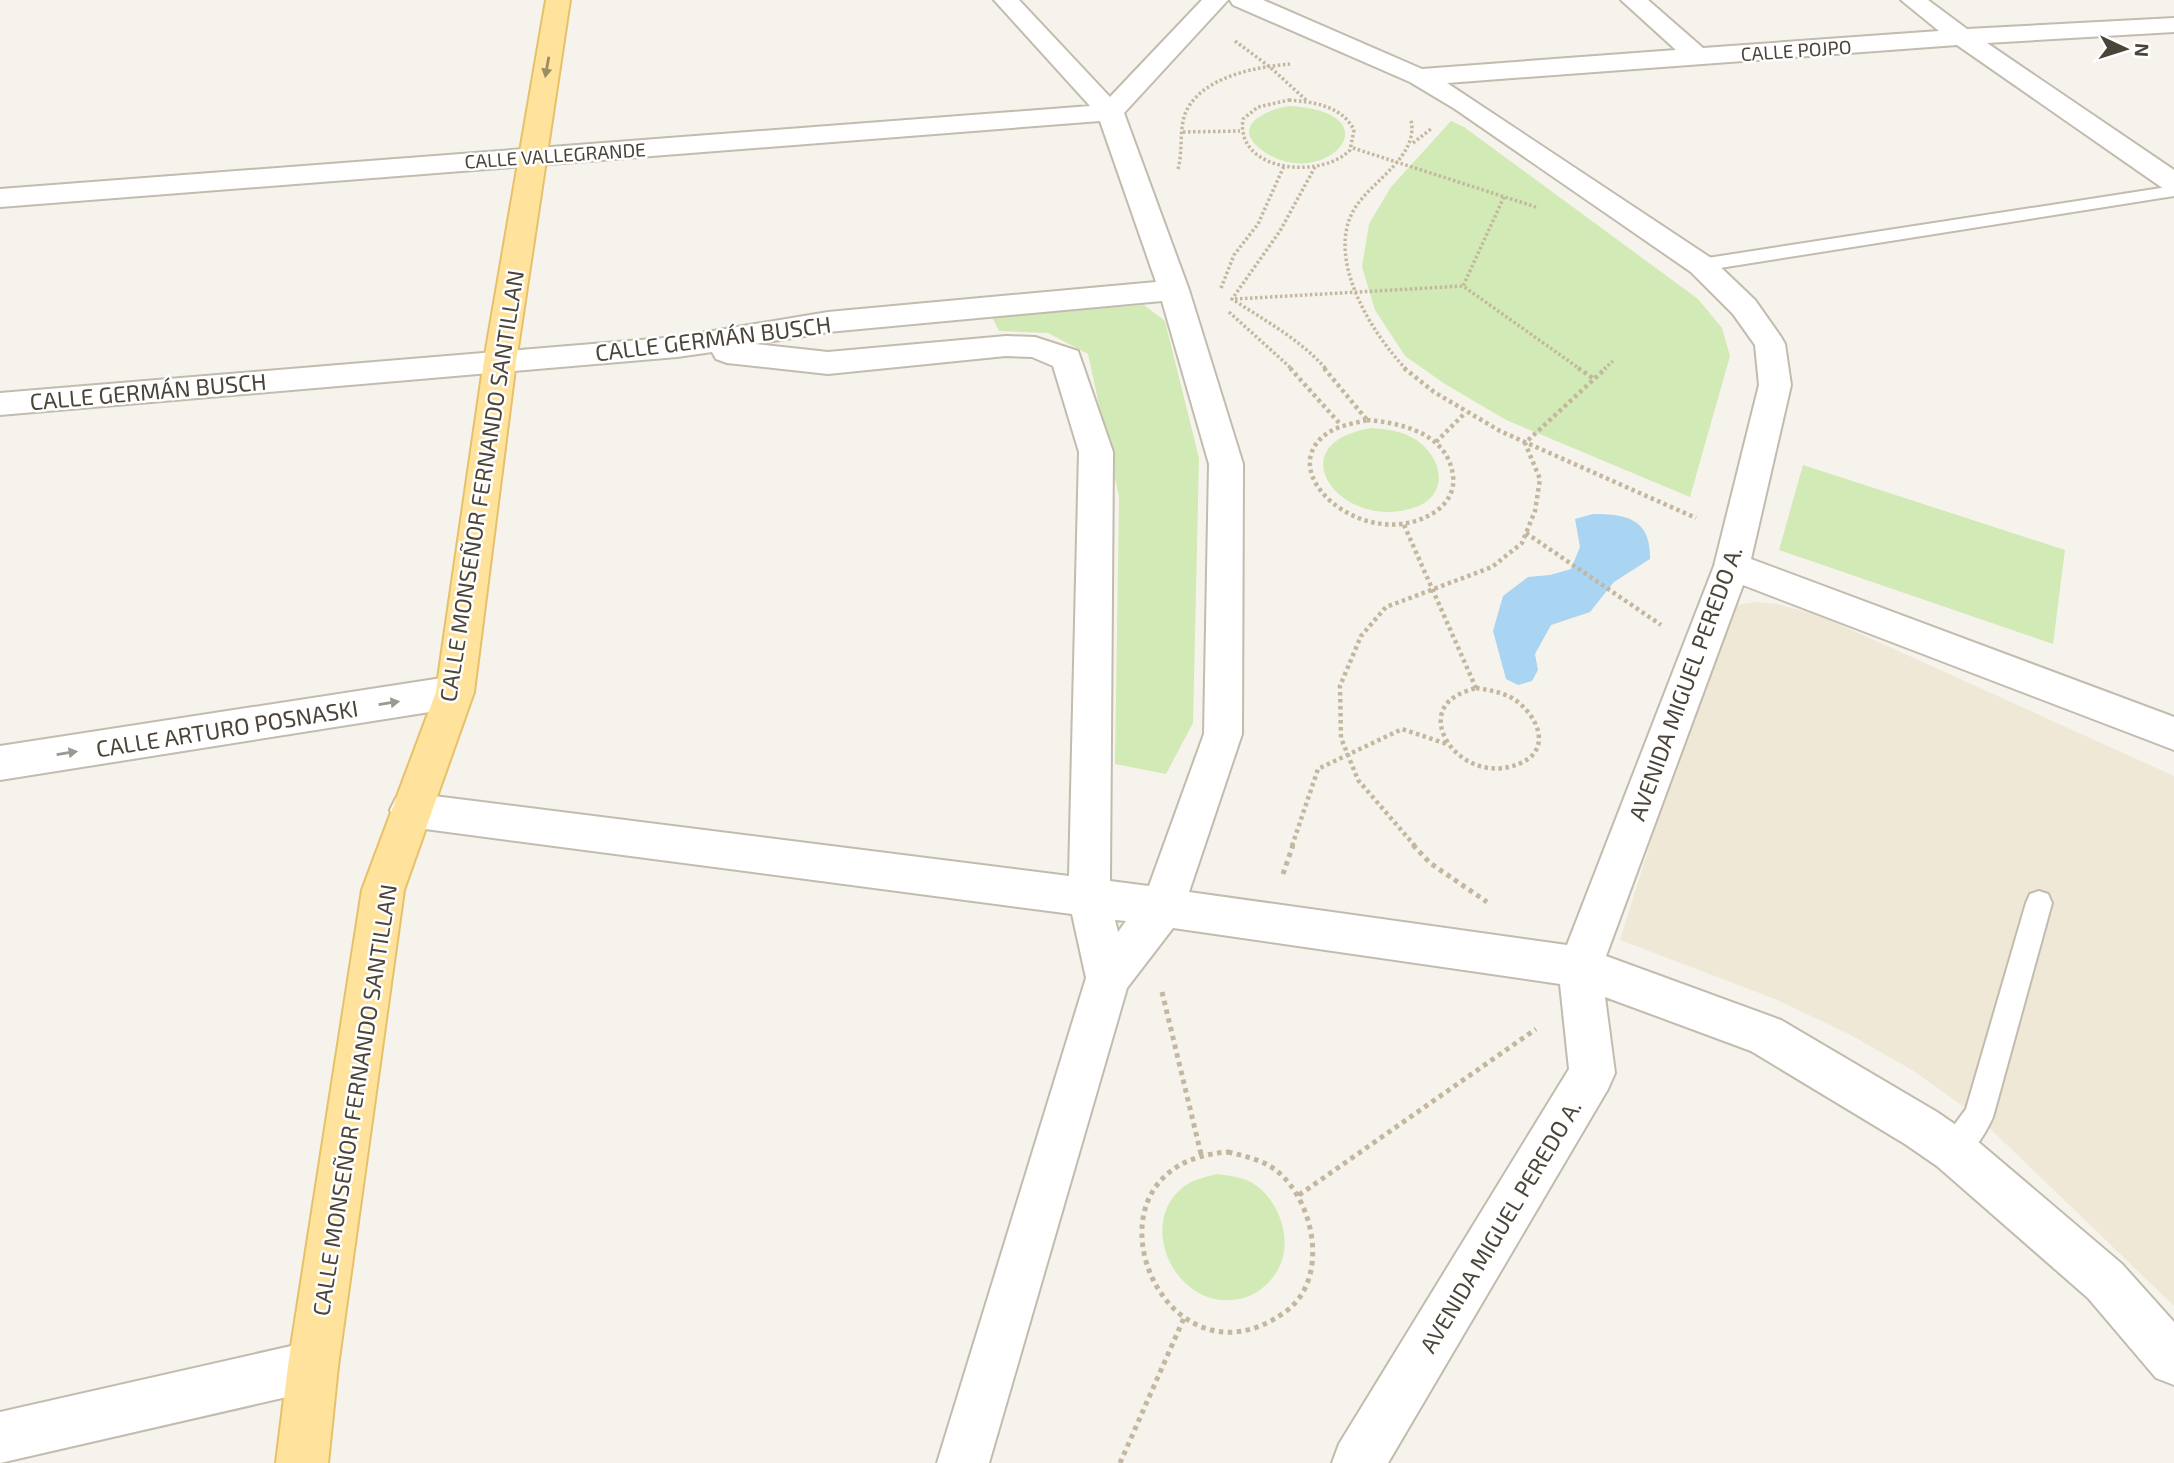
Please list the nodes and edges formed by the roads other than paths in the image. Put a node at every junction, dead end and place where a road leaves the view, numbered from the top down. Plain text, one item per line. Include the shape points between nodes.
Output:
1 (558, 0) edge
2 (1006, 0) edge
3 (1242, 0) edge
4 (1633, 0) edge
5 (1913, 0) edge
6 (1208, 8) edge
7 (2174, 25) edge
8 (1962, 37) junction
9 (1698, 57) junction
10 (1419, 78) junction
11 (1110, 112) junction
12 (531, 157) junction
13 (2174, 183) edge
14 (2174, 191) edge
15 (0, 198) edge
16 (1701, 265) junction
17 (1176, 296) junction
18 (677, 347) junction
19 (500, 361) junction
20 (0, 404) edge
21 (1735, 551) junction
22 (455, 692) junction
23 (2174, 734) edge
24 (0, 763) edge
25 (410, 810) junction
26 (1089, 899) junction
27 (2039, 903) dead end
28 (1155, 917) junction
29 (1108, 978) junction
30 (1581, 982) junction
31 (1953, 1150) junction
32 (2174, 1360) edge
33 (313, 1366) junction
34 (0, 1438) edge
35 (302, 1463) edge
36 (963, 1463) edge
37 (1358, 1463) edge

1 -> 12 main road, CALLE MONSEÑOR FERNANDO SANTILLAN
2 - 11 street
3 - 10 street, AVENIDA MIGUEL PEREDO A.
4 - 9 street
5 - 8 street
6 - 11 street
7 - 8 street, CALLE POJPO
8 - 9 street, CALLE POJPO
8 - 13 street
9 - 10 street, CALLE POJPO
10 - 16 street, AVENIDA MIGUEL PEREDO A. via 1464,103
11 - 12 street, CALLE VALLEGRANDE
11 - 17 street
12 - 15 street, CALLE VALLEGRANDE
12 - 19 main road, CALLE MONSEÑOR FERNANDO SANTILLAN
14 - 16 lane
16 - 21 street, AVENIDA MIGUEL PEREDO A. via 1744,307 1770,344 1775,385
17 - 18 street, CALLE GERMÁN BUSCH via 828,322
17 - 28 street via 1226,464 1223,734
18 - 19 street, CALLE GERMÁN BUSCH
18 - 26 street via 828,363 1006,346 1035,347 1067,359 1096,452
19 - 20 street, CALLE GERMÁN BUSCH
19 - 22 main road, CALLE MONSEÑOR FERNANDO SANTILLAN
21 - 23 street
21 - 30 street, AVENIDA MIGUEL PEREDO A.
24 -> 22 street, CALLE ARTURO POSNASKI
22 - 25 main road, CALLE MONSEÑOR FERNANDO SANTILLAN
25 - 26 street
25 - 33 main road, CALLE MONSEÑOR FERNANDO SANTILLAN via 383,890
26 - 28 street
26 - 29 street
27 - 31 lane via 1978,1117
28 - 29 street
28 - 30 street via 1267,921
29 - 36 street
30 - 31 street via 1765,1035
30 - 37 street, AVENIDA MIGUEL PEREDO A. via 1592,1073
31 - 32 street via 2105,1281
33 - 34 street
33 - 35 main road, CALLE MONSEÑOR FERNANDO SANTILLAN

